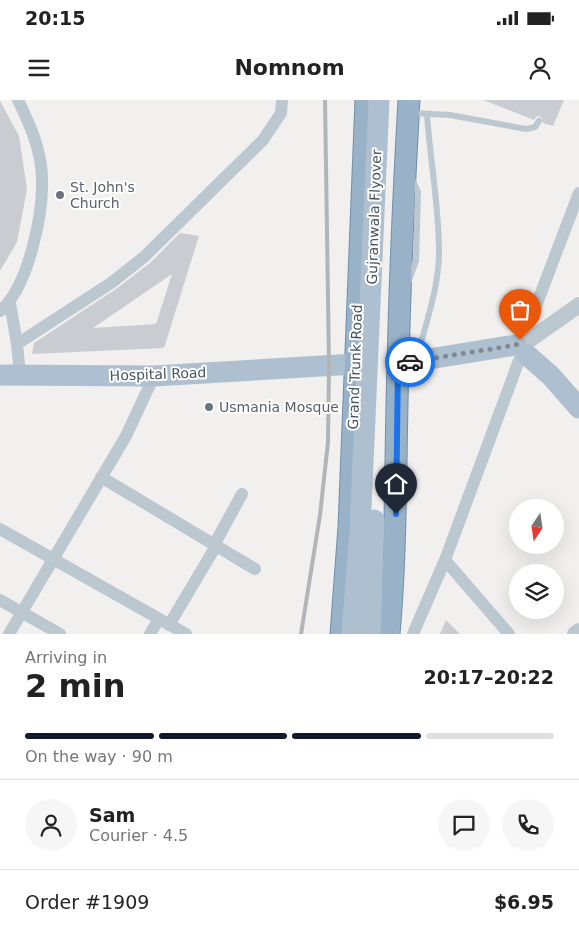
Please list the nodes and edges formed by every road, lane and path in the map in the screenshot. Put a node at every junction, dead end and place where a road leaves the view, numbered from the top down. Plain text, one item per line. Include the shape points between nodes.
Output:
1 (18, 100) edge
2 (282, 100) edge
3 (366, 100) edge
4 (379, 100) edge
5 (409, 107) edge
6 (539, 122) dead end
7 (404, 164) junction
8 (364, 167) junction
9 (579, 193) edge
10 (579, 305) edge
11 (5, 307) edge
12 (17, 344) junction
13 (524, 347) junction
14 (407, 362) junction
15 (355, 364) junction
16 (10, 375) edge
17 (154, 376) junction
18 (579, 394) edge
19 (579, 408) edge
20 (101, 478) junction
21 (242, 494) dead end
22 (349, 527) junction
23 (0, 529) edge
24 (396, 533) junction
25 (215, 545) junction
26 (52, 559) junction
27 (444, 560) junction
28 (255, 569) dead end
29 (0, 600) edge
30 (22, 613) junction
31 (164, 622) junction
32 (9, 634) edge
33 (60, 634) edge
34 (150, 634) edge
35 (186, 634) edge
36 (341, 634) edge
37 (352, 634) edge
38 (370, 634) edge
39 (389, 634) edge
40 (413, 634) edge
41 (509, 634) edge

1 - 11 street via 34,133 42,179 38,225 24,270
2 - 12 street via 281,113 263,140 144,257 111,283
3 - 8 highway, Grand Trunk Road
4 - 37 main road, Gujranwala Flyover, bridge via 360,531
5 - 6 lane via 526,129 535,127
5 - 7 highway
5 - 14 lane via 436,189 439,254 431,304
5 - 38 main road, Gujranwala Flyover, bridge
7 - 8 highway
7 - 14 highway via 401,290
8 - 15 highway, Grand Trunk Road
9 - 13 street
10 - 13 street
11 - 12 street
12 - 16 street
13 - 14 main road
13 - 18 main road
13 - 19 main road
13 - 27 street
14 - 24 highway
15 - 17 main road, Hospital Road
15 - 22 highway, Grand Trunk Road
16 - 17 main road, Hospital Road
17 - 20 street via 126,436
20 - 25 street
20 - 26 street
21 - 25 street
22 - 24 highway
22 - 36 highway, Grand Trunk Road
23 - 26 street
24 - 39 highway
25 - 28 street
25 - 31 street
26 - 30 street
26 - 31 street
27 - 40 street
27 - 41 street
29 - 30 street
30 - 32 street
30 - 33 street
31 - 34 street
31 - 35 street

